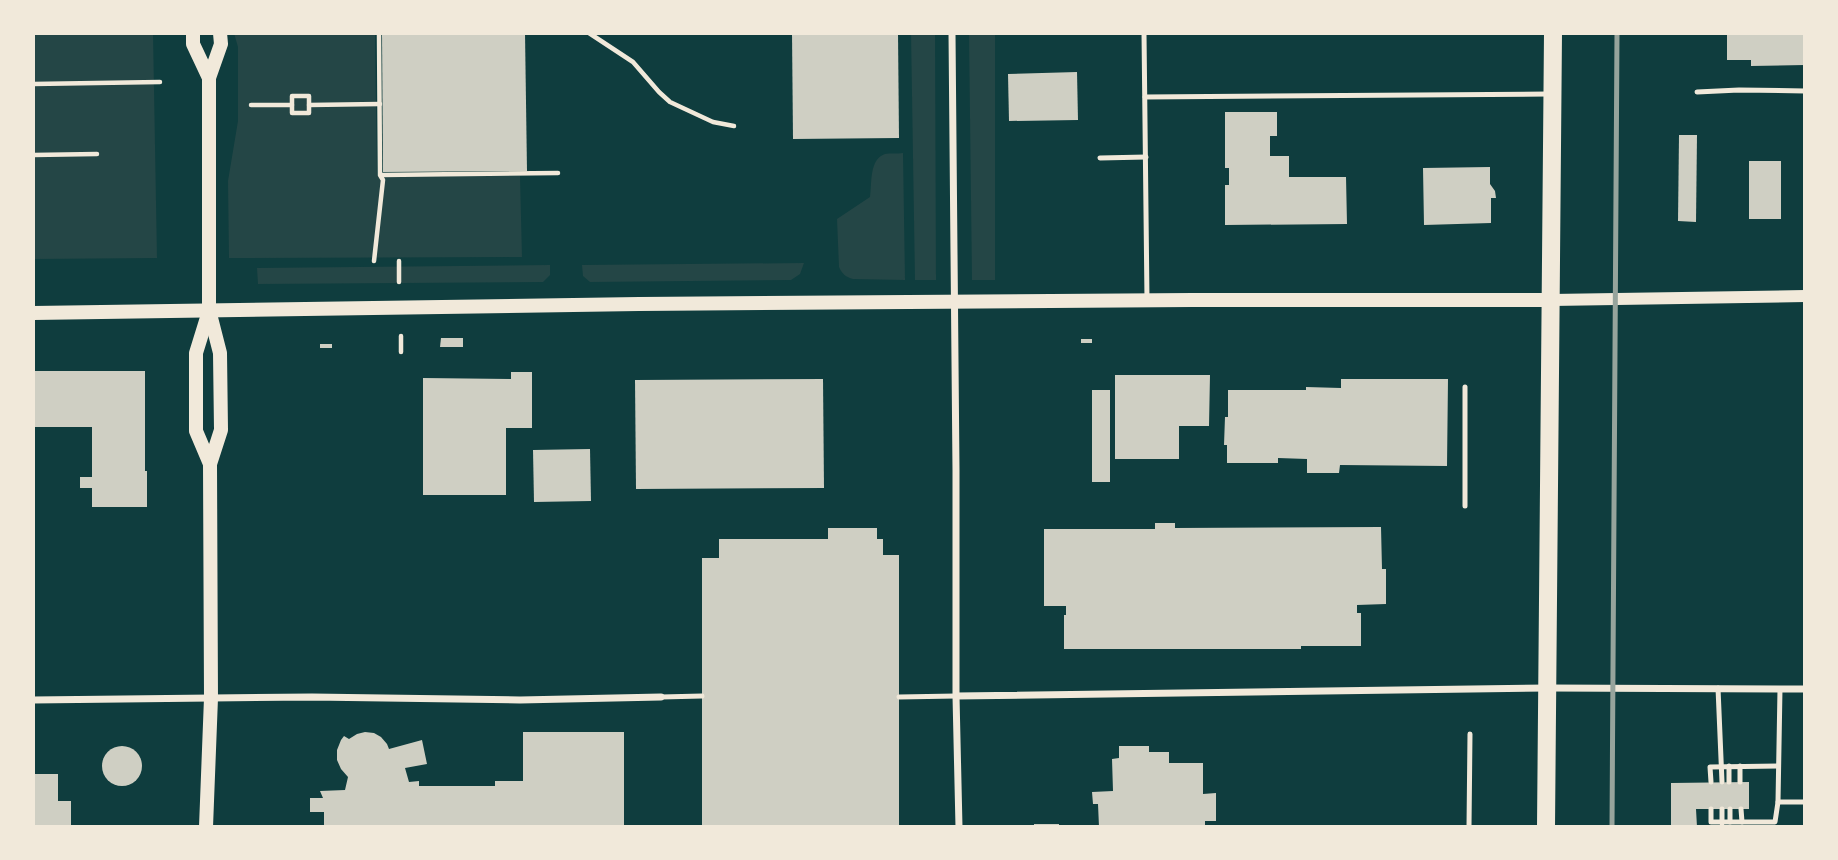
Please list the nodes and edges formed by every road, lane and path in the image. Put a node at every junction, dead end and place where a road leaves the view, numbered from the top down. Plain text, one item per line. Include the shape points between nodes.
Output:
1 (193, 33) edge
2 (220, 33) edge
3 (379, 33) edge
4 (589, 33) edge
5 (952, 33) edge
6 (1144, 33) edge
7 (1553, 33) edge
8 (209, 78) junction
9 (160, 82) dead end
10 (33, 84) edge
11 (1805, 91) edge
12 (1697, 92) dead end
13 (1552, 94) junction
14 (1145, 97) junction
15 (380, 104) junction
16 (251, 105) dead end
17 (292, 105) junction
18 (309, 105) junction
19 (734, 126) dead end
20 (97, 154) dead end
21 (33, 155) edge
22 (1146, 157) junction
23 (1100, 158) dead end
24 (558, 173) dead end
25 (380, 176) junction
26 (374, 261) dead end
27 (399, 261) dead end
28 (399, 282) dead end
29 (1805, 296) edge
30 (1147, 300) junction
31 (1551, 300) junction
32 (955, 301) junction
33 (209, 310) junction
34 (33, 313) edge
35 (401, 335) dead end
36 (401, 352) dead end
37 (1465, 387) dead end
38 (209, 464) junction
39 (1465, 506) dead end
40 (1548, 688) junction
41 (1718, 688) junction
42 (1780, 689) junction
43 (1805, 689) edge
44 (702, 696) dead end
45 (899, 696) dead end
46 (956, 696) junction
47 (661, 697) joint
48 (211, 698) junction
49 (33, 700) edge
50 (1471, 734) dead end
51 (1729, 766) junction
52 (1740, 766) junction
53 (1778, 766) junction
54 (1721, 767) junction
55 (1710, 782) dead end
56 (1740, 782) dead end
57 (1778, 802) junction
58 (1805, 802) edge
59 (1711, 808) dead end
60 (1722, 808) dead end
61 (1730, 808) dead end
62 (1741, 808) dead end
63 (1730, 822) junction
64 (1742, 822) junction
65 (1722, 823) junction
66 (206, 827) edge
67 (958, 827) edge
68 (1469, 827) edge
69 (1546, 827) edge

1 - 8 main road via 193,44
2 - 8 main road
3 - 15 path
4 - 19 path via 633,62 670,102 713,122
5 - 32 street
6 - 14 lane
7 - 13 main road
8 - 33 main road
9 - 10 path
11 - 12 lane
13 - 14 lane
13 - 31 main road
14 - 22 lane
15 - 18 path
15 - 25 path
16 - 17 path
17 - 18 path via 292,113 309,113
17 - 18 path via 292,96 309,96
20 - 21 path
22 - 23 lane
22 - 30 lane
24 - 25 path
25 - 26 path
27 - 28 path
29 - 31 street
30 - 31 main road
30 - 32 main road
31 - 40 main road
32 - 33 main road
32 - 46 street
33 - 34 main road
33 - 38 main road via 220,353 220,430
33 - 38 main road via 196,353 196,431
35 - 36 path
37 - 39 lane
38 - 48 main road
40 - 41 street
40 - 46 street
40 - 69 main road
41 - 42 street
41 - 54 lane
42 - 43 street
42 - 53 lane
44 - 47 lane
45 - 46 lane
46 - 67 street
47 - 48 street
48 - 49 street
48 - 66 main road
50 - 68 lane
51 - 52 lane
51 - 54 lane
51 - 54 lane via 1725,782
52 - 53 lane
52 - 56 lane
53 - 57 lane
54 - 55 lane via 1710,767
57 - 58 lane
57 - 64 lane via 1775,822
59 - 65 lane via 1711,822
60 - 65 lane
61 - 63 lane
62 - 64 lane
63 - 64 lane
63 - 65 lane

